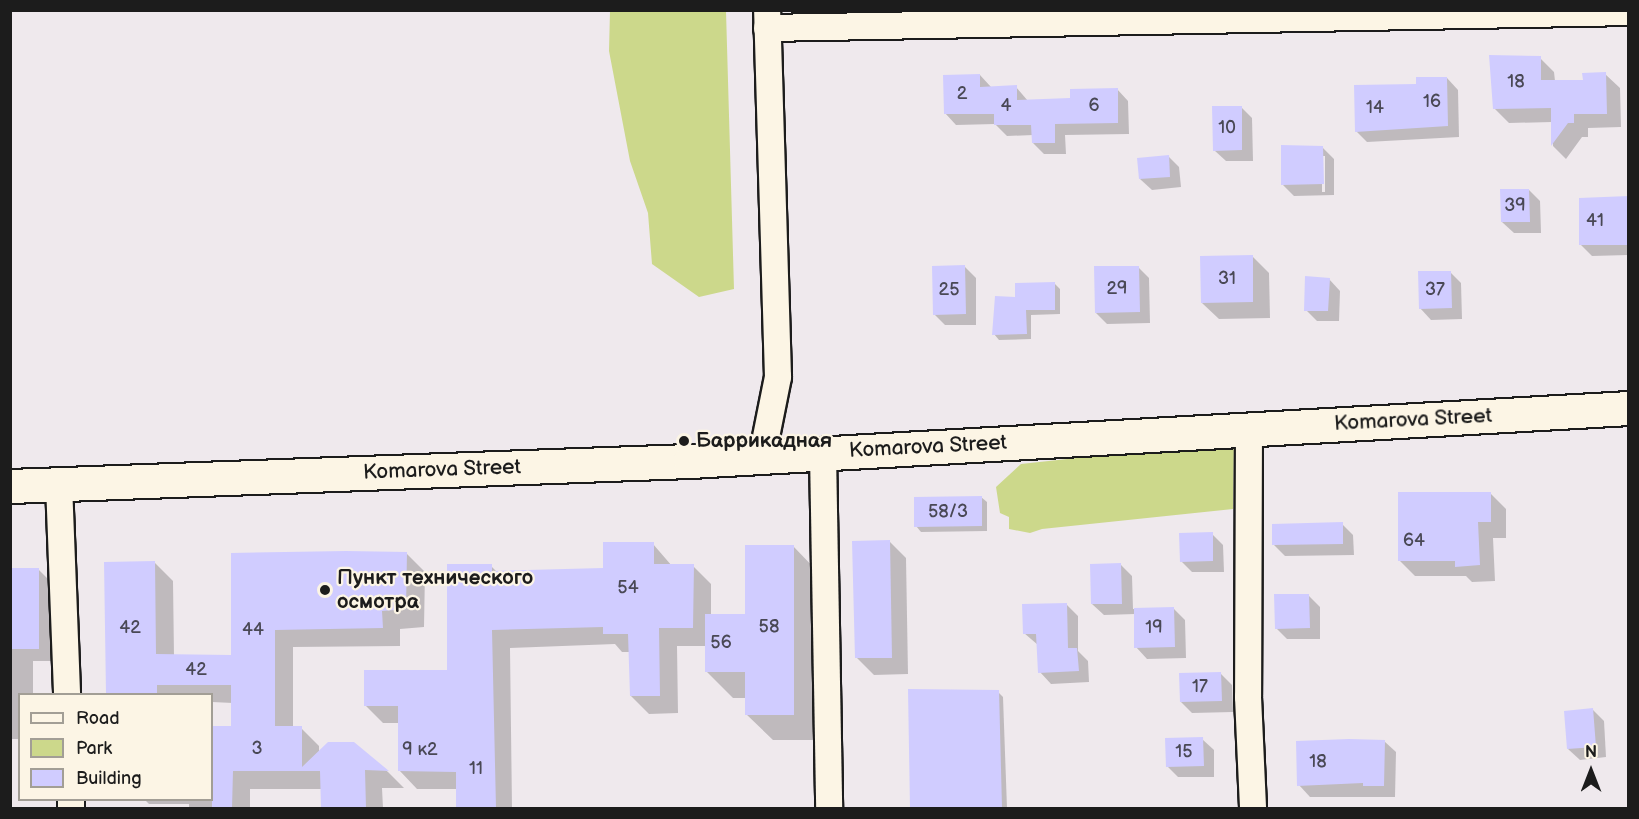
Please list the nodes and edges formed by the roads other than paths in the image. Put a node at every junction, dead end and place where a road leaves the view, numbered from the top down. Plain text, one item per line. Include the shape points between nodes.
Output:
1 (1629, 12) edge
2 (767, 19) edge
3 (1629, 408) edge
4 (1249, 429) junction
5 (823, 453) junction
6 (762, 457) junction
7 (59, 484) junction
8 (10, 486) edge
9 (67, 693) edge
10 (829, 808) edge
11 (1253, 808) edge

1 - 2 street
2 - 6 street via 778,377
3 - 4 street, Komarova Street
4 - 5 street, Komarova Street
4 - 11 street via 1248,697
5 - 6 street, Komarova Street
5 - 10 street
6 - 7 street, Komarova Street
7 - 8 street, Komarova Street
7 - 9 street

